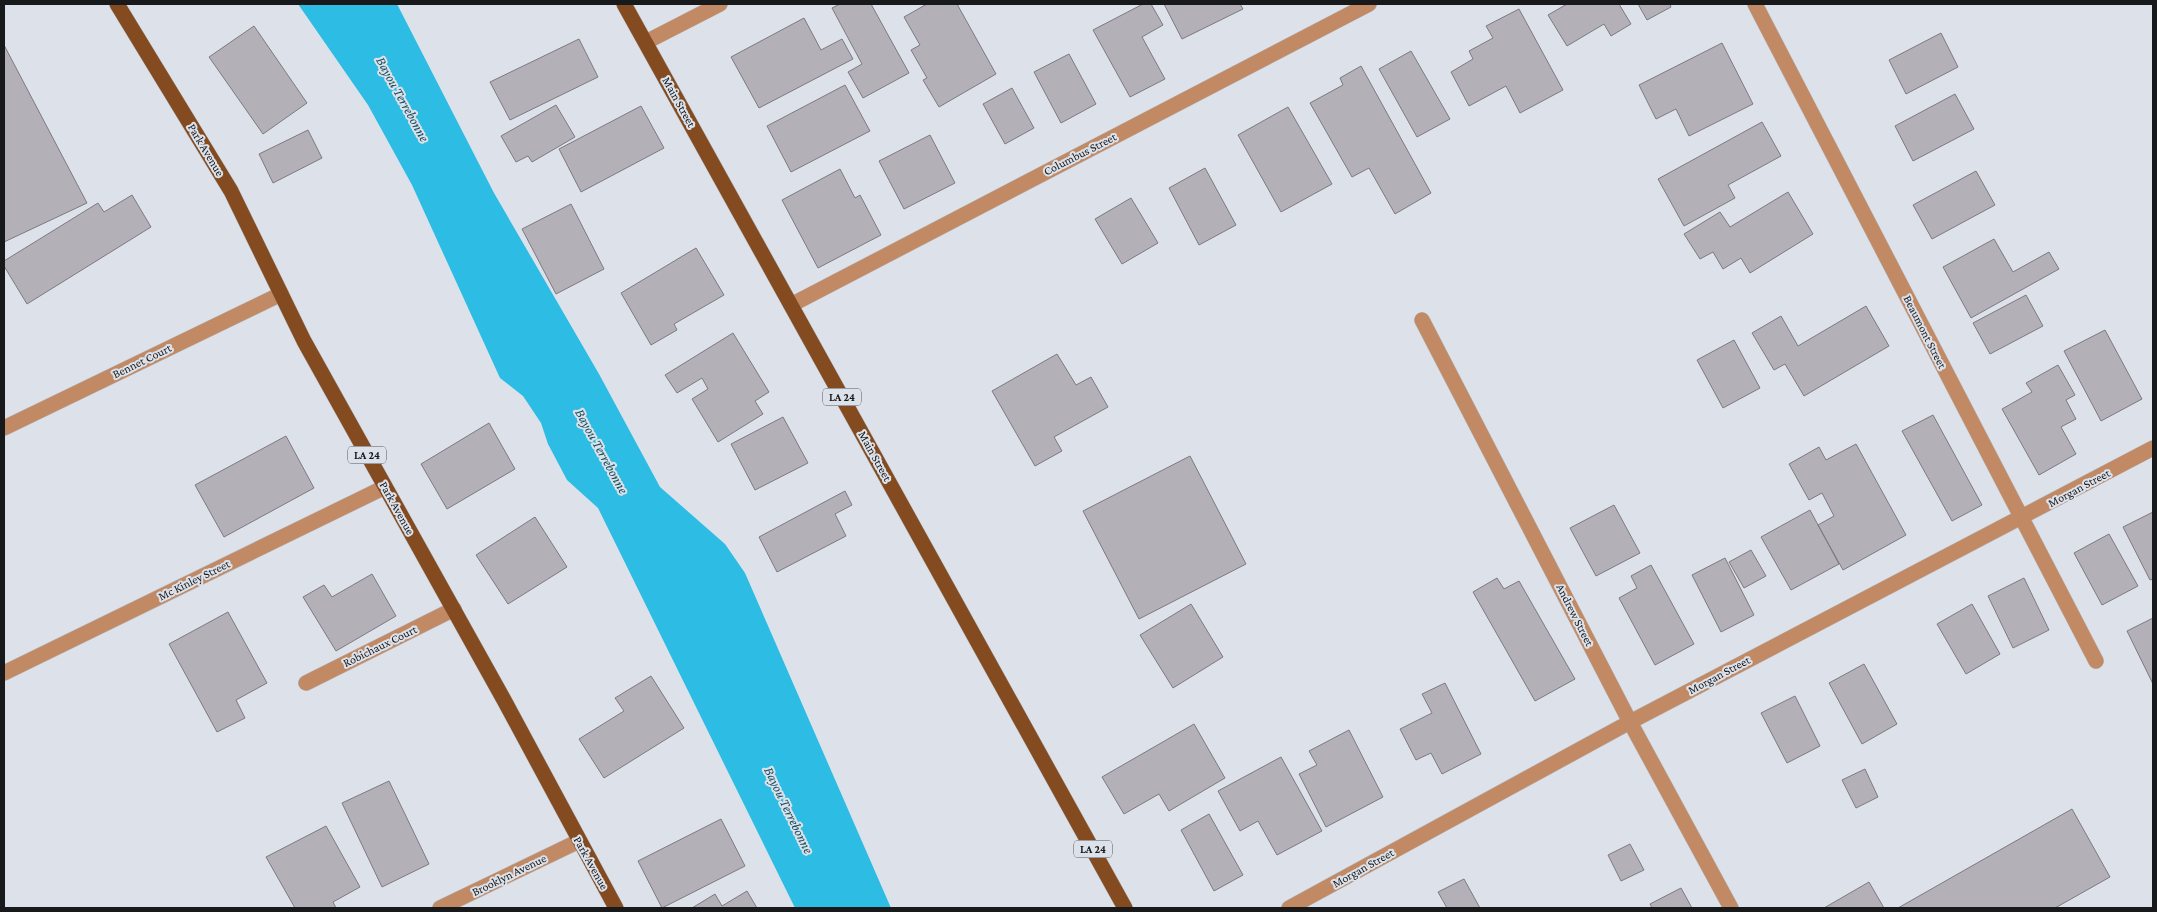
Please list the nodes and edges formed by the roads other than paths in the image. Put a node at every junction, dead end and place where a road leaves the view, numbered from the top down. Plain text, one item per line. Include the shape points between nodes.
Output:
1 (117, 4) edge
2 (624, 4) edge
3 (720, 4) edge
4 (1370, 4) edge
5 (1755, 4) edge
6 (646, 42) junction
7 (281, 294) junction
8 (791, 305) junction
9 (1422, 320) dead end
10 (4, 428) edge
11 (2153, 448) edge
12 (385, 487) junction
13 (2022, 517) junction
14 (454, 609) junction
15 (2096, 661) dead end
16 (4, 673) edge
17 (306, 683) dead end
18 (1630, 722) junction
19 (579, 841) junction
20 (440, 908) edge
21 (616, 908) edge
22 (1125, 908) edge
23 (1289, 908) edge
24 (1731, 908) edge

1 - 7 main road, Park Avenue / LA 24 via 231,191
2 - 6 main road, Main Street / LA 24
3 - 6 street
4 - 8 street, Columbus Street
5 - 13 street, Beaumont Street
6 - 8 main road, Main Street / LA 24
7 - 10 street, Bennet Court
7 - 12 main road, Park Avenue / LA 24
8 - 22 main road, Main Street / LA 24
9 - 18 street, Andrew Street
11 - 13 street, Morgan Street
12 - 14 main road, Park Avenue / LA 24
12 - 16 street, Mc Kinley Street
13 - 15 street, Beaumont Street
13 - 18 street, Morgan Street
14 - 17 street, Robichaux Court
14 - 19 main road, Park Avenue / LA 24
18 - 23 street, Morgan Street
18 - 24 street, Andrew Street
19 - 20 street, Brooklyn Avenue
19 - 21 main road, Park Avenue / LA 24

